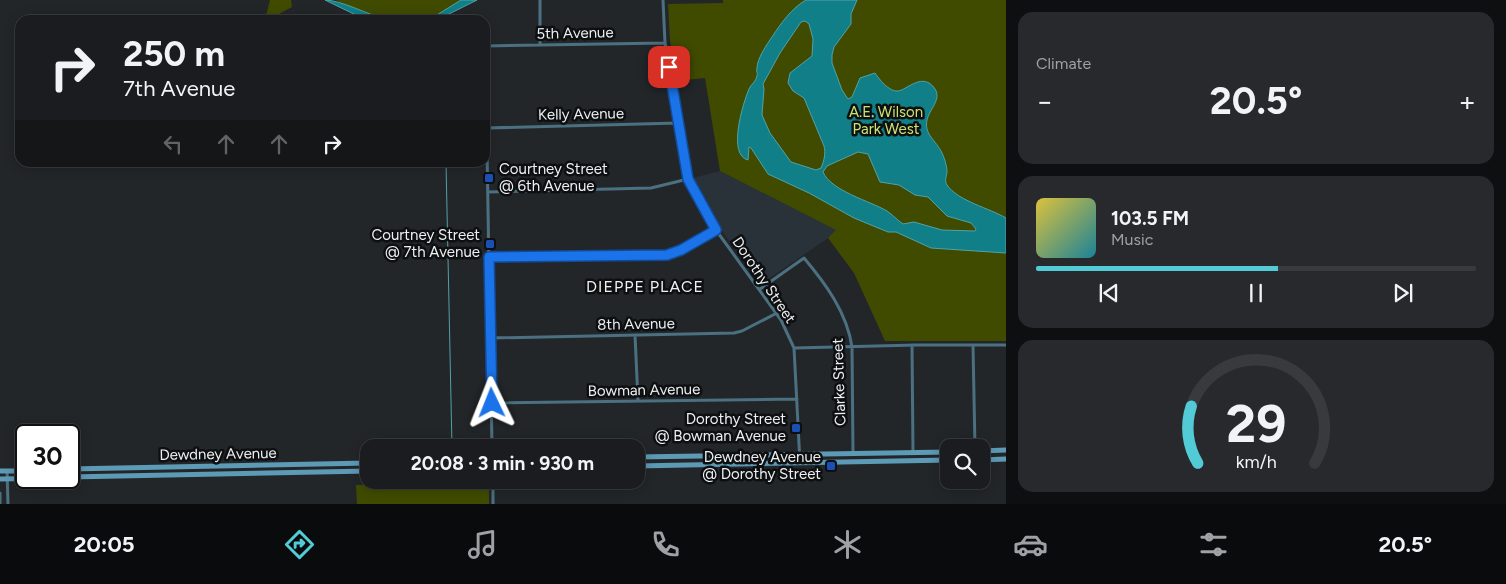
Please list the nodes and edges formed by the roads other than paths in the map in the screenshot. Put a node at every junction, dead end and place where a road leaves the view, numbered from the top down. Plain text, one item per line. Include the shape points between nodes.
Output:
1 (540, 0) edge
2 (663, 0) edge
3 (664, 43) junction
4 (540, 45) junction
5 (490, 46) edge
6 (678, 124) junction
7 (490, 128) edge
8 (487, 167) edge
9 (688, 179) junction
10 (488, 192) junction
11 (716, 230) junction
12 (489, 257) junction
13 (760, 289) junction
14 (777, 313) junction
15 (635, 335) junction
16 (491, 338) junction
17 (912, 345) junction
18 (973, 345) junction
19 (1006, 345) edge
20 (852, 347) junction
21 (794, 348) junction
22 (797, 398) junction
23 (638, 401) junction
24 (492, 403) junction
25 (492, 439) edge
26 (975, 439) edge
27 (1006, 450) edge
28 (990, 451) edge
29 (913, 452) junction
30 (940, 452) edge
31 (853, 453) junction
32 (800, 454) junction
33 (645, 458) edge
34 (1006, 459) edge
35 (940, 460) edge
36 (990, 460) edge
37 (360, 463) edge
38 (800, 463) junction
39 (645, 466) edge
40 (80, 470) edge
41 (0, 471) edge
42 (7, 471) junction
43 (15, 471) edge
44 (360, 471) edge
45 (80, 477) edge
46 (8, 478) junction
47 (15, 478) edge
48 (0, 479) edge
49 (493, 489) edge
50 (0, 493) edge
51 (0, 504) edge
52 (8, 504) edge
53 (494, 504) edge

1 - 4 street
2 - 3 street, Dorothy Street
3 - 4 street, 5th Avenue
3 - 6 street, Dorothy Street
4 - 5 street, 5th Avenue
6 - 7 street, Kelly Avenue
6 - 9 street, Dorothy Street
8 - 10 street
9 - 10 street via 651,188
9 - 11 street, Dorothy Street
10 - 12 street
11 - 12 street via 667,255
11 - 13 street, Dorothy Street
12 - 16 street
13 - 14 street, Dorothy Street
13 - 20 street, Clarke Street via 804,258 835,300 850,333
14 - 15 street, 8th Avenue via 734,333
14 - 21 street, Dorothy Street
15 - 16 street, 8th Avenue
15 - 23 street
16 - 24 street
17 - 18 street
17 - 20 street
17 - 29 street
18 - 19 street
18 - 26 street
20 - 21 street
20 - 31 street, Clarke Street
21 - 22 street, Dorothy Street
22 - 23 street, Bowman Avenue
22 - 32 street, Dorothy Street
23 - 24 street, Bowman Avenue
24 - 25 street
27 - 28 main road
29 - 30 main road
29 - 31 main road
31 - 32 main road
32 - 33 main road
32 - 38 street, Dorothy Street
34 - 36 main road
35 - 38 main road
37 - 40 main road, Dewdney Avenue
38 - 39 main road
41 - 42 main road
42 - 43 main road
42 - 46 street
44 - 45 main road, Dewdney Avenue
46 - 47 main road
46 - 48 main road
46 - 52 street
49 - 53 street
50 - 51 street

